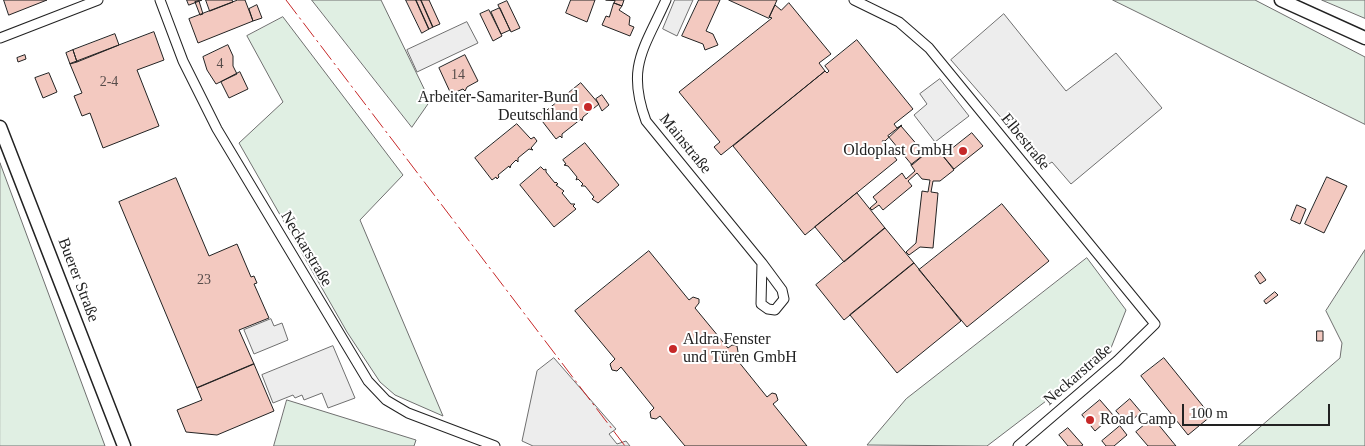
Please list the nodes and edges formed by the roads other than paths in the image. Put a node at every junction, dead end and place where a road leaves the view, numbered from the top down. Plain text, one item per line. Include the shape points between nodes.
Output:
1 (98, 0) edge
2 (160, 0) edge
3 (666, 0) edge
4 (854, 0) edge
5 (1281, 0) edge
6 (0, 38) edge
7 (1365, 38) edge
8 (0, 127) edge
9 (762, 263) junction
10 (1155, 324) joint
11 (124, 446) edge
12 (495, 446) edge
13 (1018, 446) edge

1 - 6 street
2 - 12 street, Neckarstraße via 183,61 217,129 368,381 386,400 408,413
3 - 9 street, Mainstraße via 640,54 636,72 638,100 646,121
4 - 10 street, Elbestraße via 899,22 929,48
5 - 7 street
8 - 11 street, Buerer Straße
9 - 9 street, Mainstraße via 782,290 784,300 775,310 761,304
10 - 13 street, Neckarstraße via 1118,361

